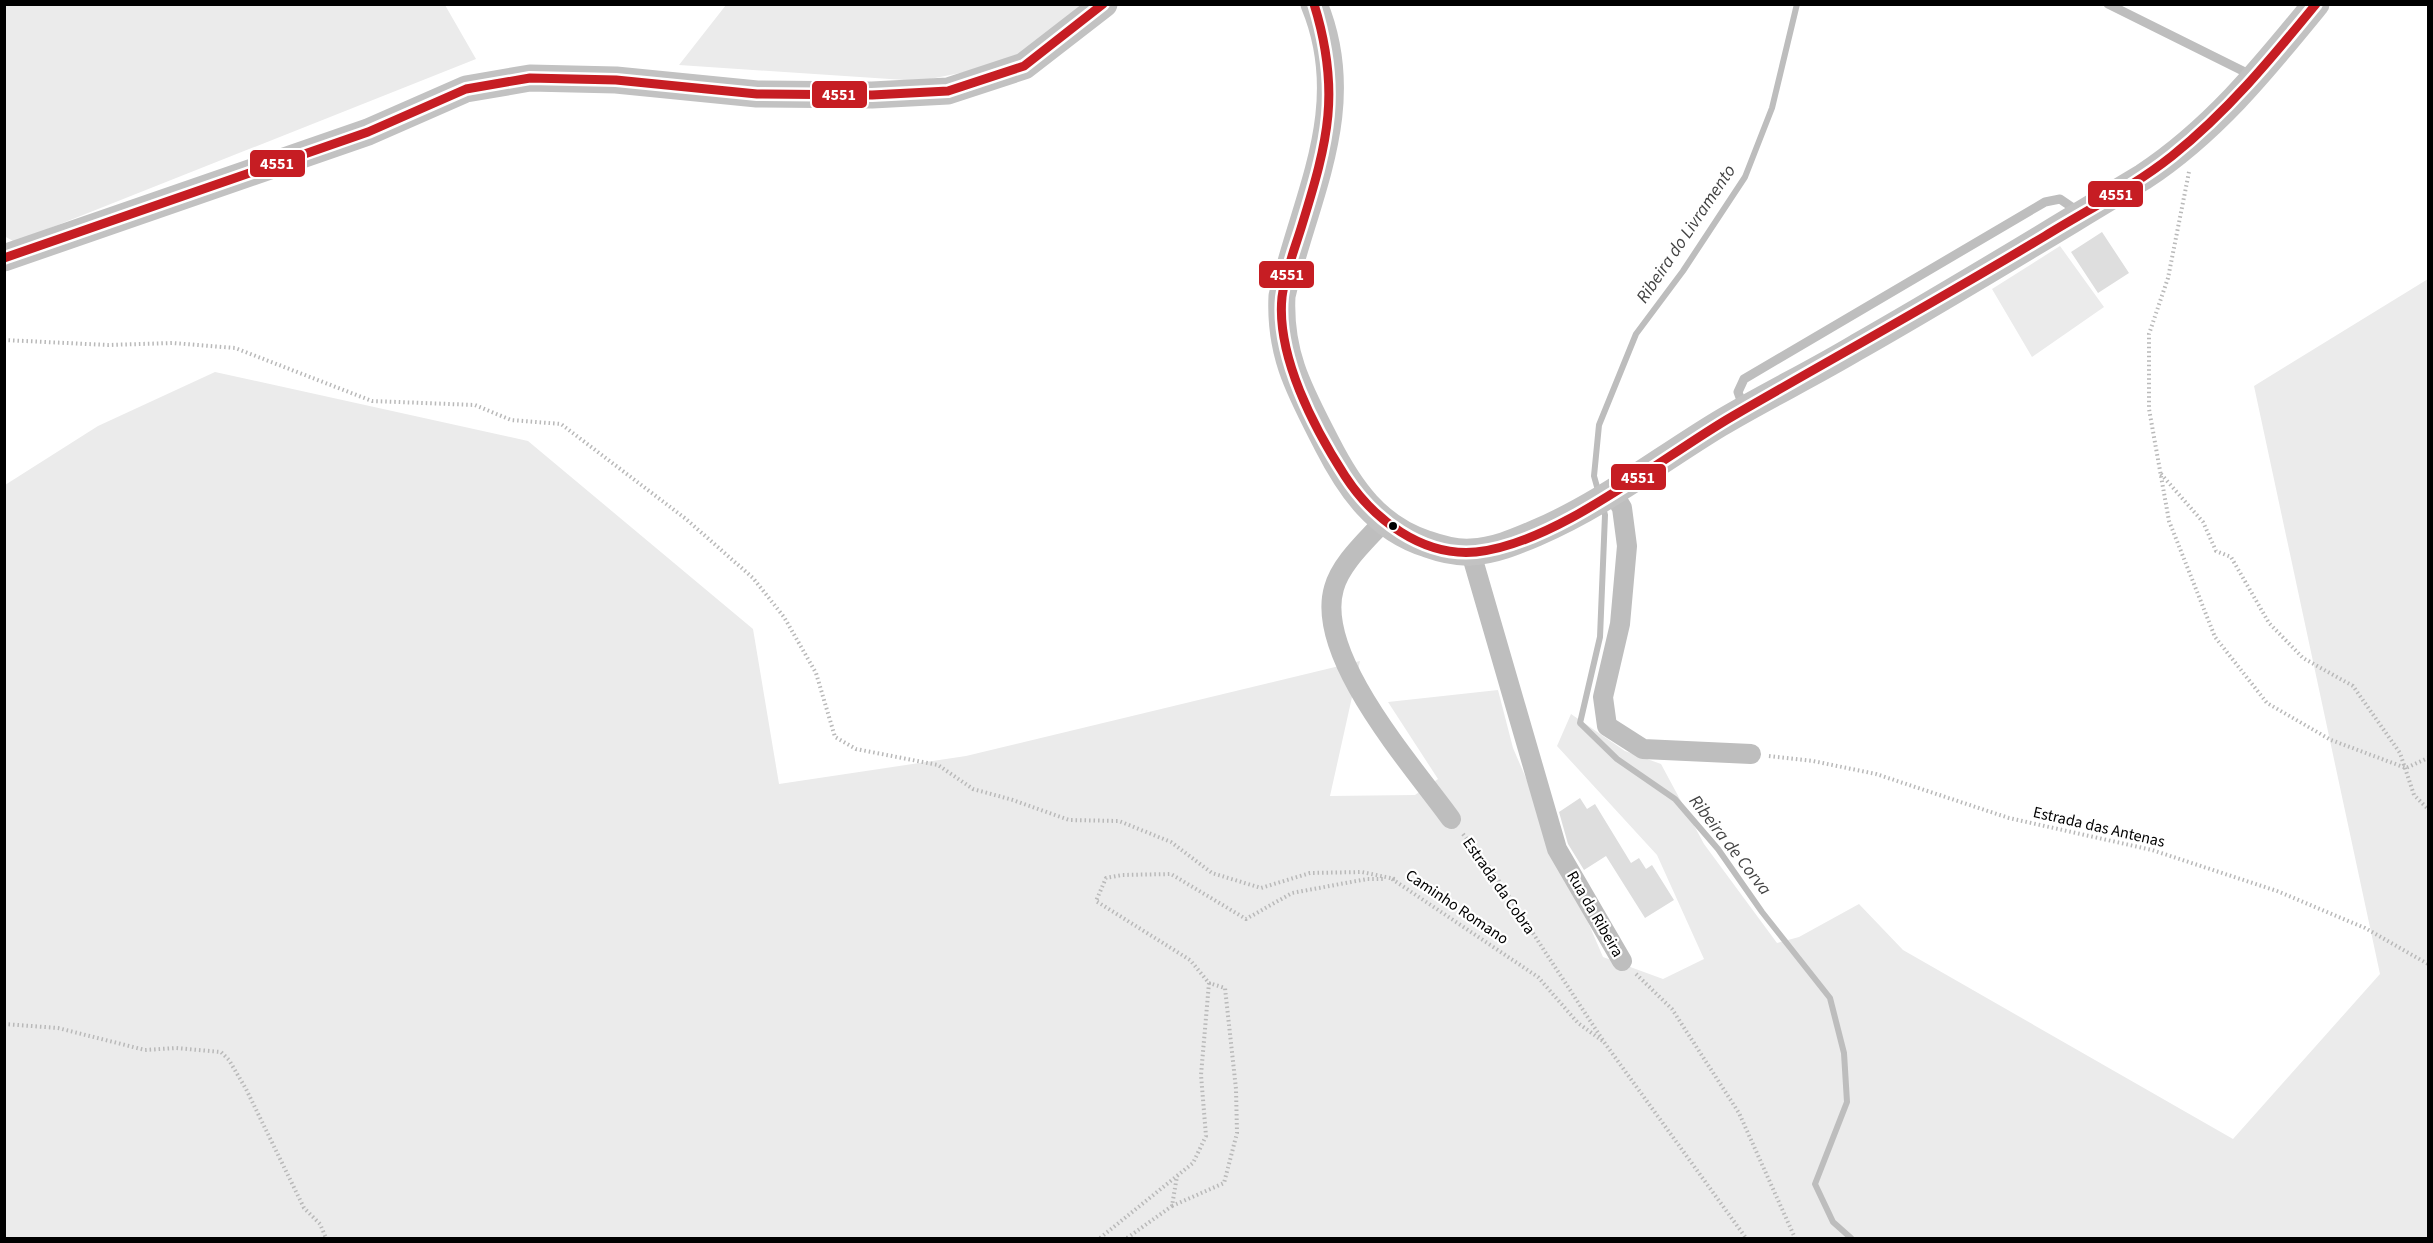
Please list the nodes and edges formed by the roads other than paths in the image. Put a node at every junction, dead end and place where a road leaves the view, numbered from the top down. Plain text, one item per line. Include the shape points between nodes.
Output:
1 (1104, 4) edge
2 (1314, 4) edge
3 (2108, 4) edge
4 (2316, 4) edge
5 (2256, 77) junction
6 (4, 258) edge
7 (1612, 493) junction
8 (1383, 522) junction
9 (1471, 552) junction
10 (1751, 754) road end
11 (1451, 819) road end
12 (1622, 961) road end

1 - 6 street via 1024,66 948,91 757,94 616,80 530,78 466,89 368,132
2 - 8 street via 1329,53 1331,116 1289,264 1280,326 1294,381 1344,477 1365,506
3 - 5 lane
4 - 5 street
5 - 7 street via 2174,156
7 - 9 street via 1570,518 1506,546
7 - 10 street via 1622,508 1626,546 1620,624 1603,697 1607,726 1643,749
8 - 9 street via 1416,541
8 - 11 street via 1346,566 1334,588 1334,631 1354,684
9 - 12 street, Rua da Ribeira via 1557,849

